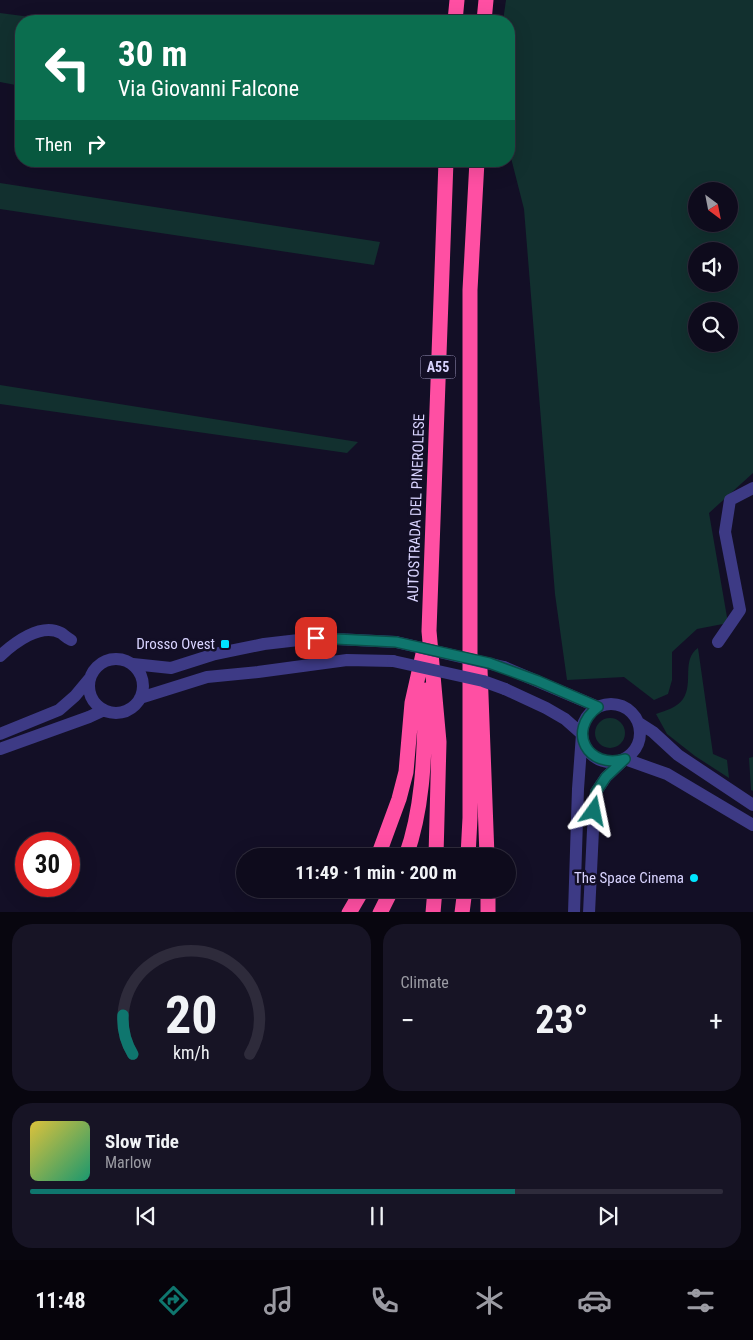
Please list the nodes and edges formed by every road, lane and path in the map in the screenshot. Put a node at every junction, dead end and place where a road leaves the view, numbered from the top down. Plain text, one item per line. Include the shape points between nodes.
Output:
1 (457, 0) edge
2 (486, 0) edge
3 (456, 15) edge
4 (485, 15) edge
5 (446, 167) edge
6 (477, 167) edge
7 (753, 488) edge
8 (471, 538) junction
9 (429, 631) junction
10 (71, 640) dead end
11 (718, 642) dead end
12 (0, 656) edge
13 (132, 664) junction
14 (90, 678) junction
15 (140, 698) junction
16 (598, 707) junction
17 (104, 710) junction
18 (639, 723) junction
19 (0, 734) edge
20 (582, 734) junction
21 (0, 749) edge
22 (625, 759) junction
23 (753, 805) edge
24 (753, 825) edge
25 (381, 848) edge
26 (408, 848) edge
27 (436, 848) edge
28 (468, 848) edge
29 (488, 848) edge
30 (357, 898) edge
31 (387, 898) edge
32 (434, 898) edge
33 (464, 898) edge
34 (488, 898) edge
35 (349, 912) edge
36 (380, 912) edge
37 (432, 912) edge
38 (462, 912) edge
39 (488, 912) edge
40 (574, 912) edge
41 (590, 912) edge

1 - 3 highway
2 - 4 highway
5 - 9 highway, AUTOSTRADA DEL PINEROLESE / A55
6 - 8 highway, A55 via 470,290
7 - 11 street via 730,500 725,532 740,610
8 - 28 highway, A55
8 - 29 highway
9 - 25 highway via 412,703 406,772
9 - 26 highway via 421,792
9 - 27 highway, AUTOSTRADA DEL PINEROLESE / A55 via 439,742
10 - 12 street via 59,632 45,630 14,643
13 - 14 street via 119,659 105,661
13 - 15 street via 143,682
13 - 16 street, bridge via 172,668 215,654 316,638 396,642 504,667
14 - 17 street via 93,700
14 - 19 street via 59,710
15 - 17 street via 129,710 112,713
15 - 20 street, bridge via 207,677 347,660 393,661 505,689 565,719
16 - 18 street via 612,703 619,705 632,712
16 - 20 street via 586,718
17 - 21 street
18 - 22 street via 639,743
18 - 23 street via 678,755
20 - 22 street via 588,751 595,757 614,762
20 - 40 street
22 - 24 street via 667,774
22 - 41 street via 596,792
30 - 35 highway
31 - 36 highway
32 - 37 highway
33 - 38 highway
34 - 39 highway

